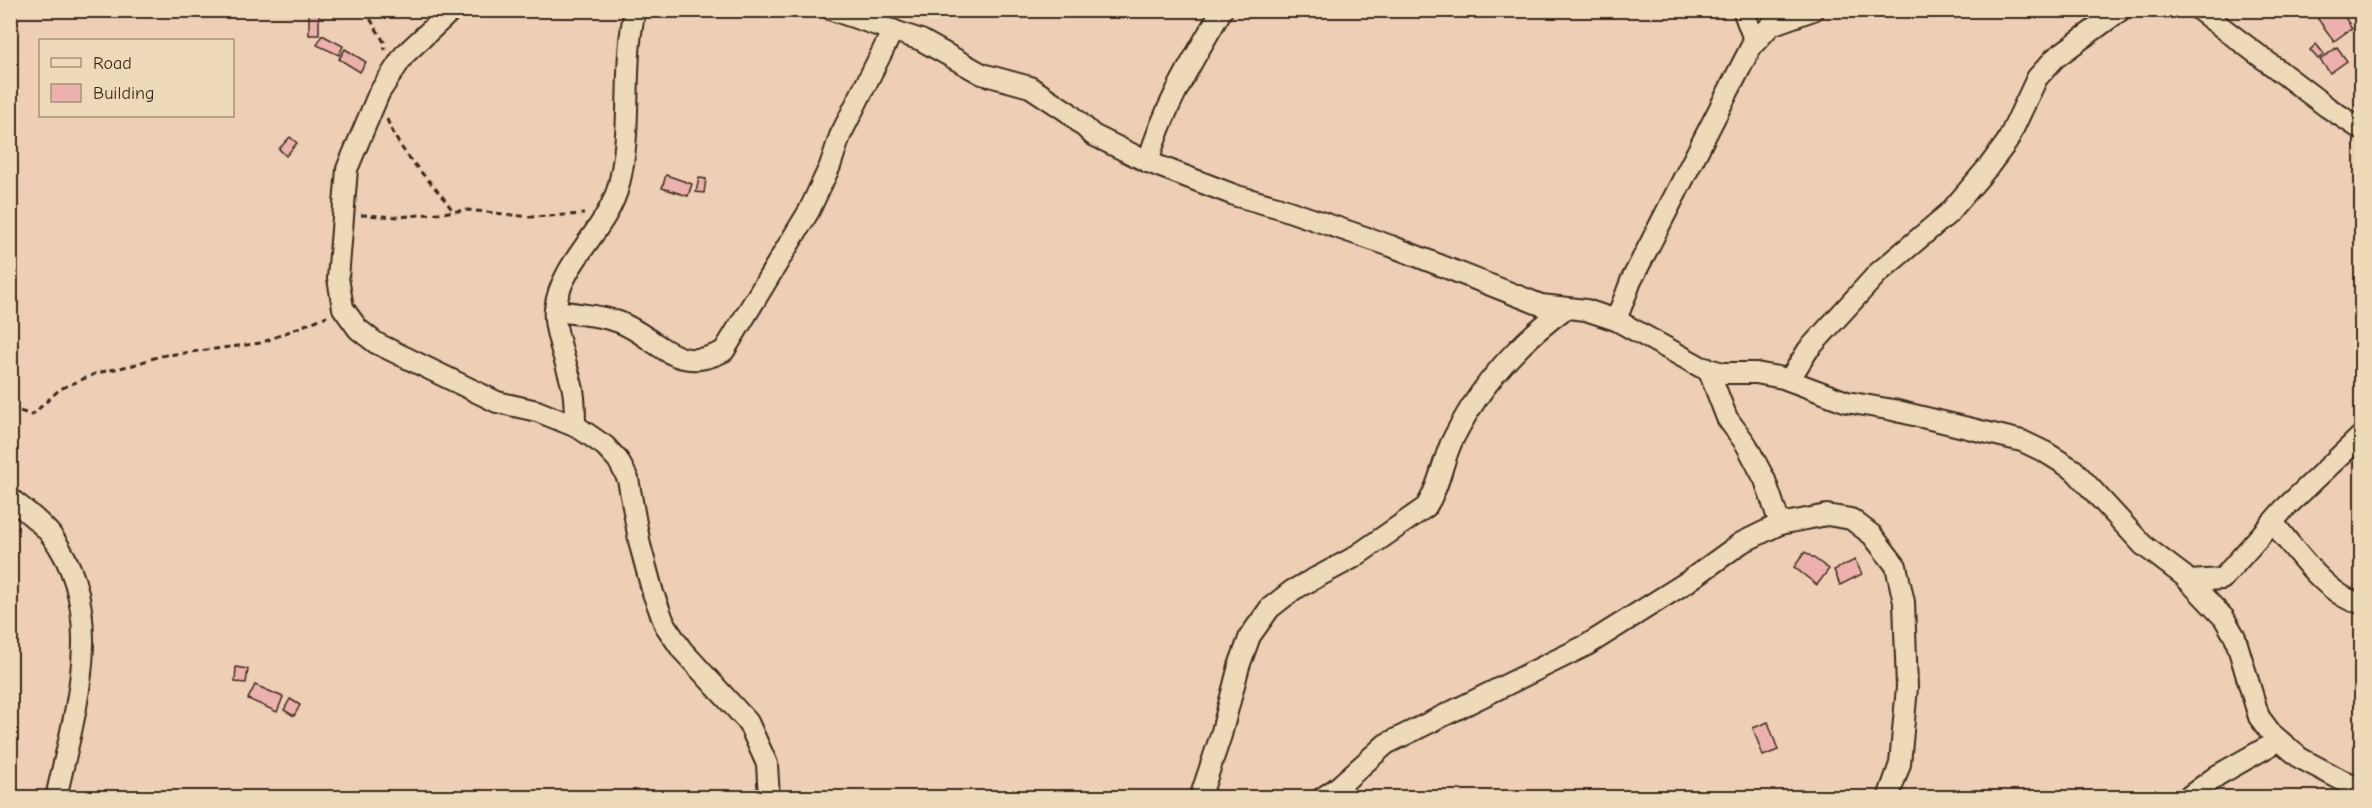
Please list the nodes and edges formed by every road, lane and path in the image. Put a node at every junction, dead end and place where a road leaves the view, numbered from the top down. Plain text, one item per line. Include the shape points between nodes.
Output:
1 (365, 10) edge
2 (452, 10) edge
3 (635, 10) edge
4 (832, 10) edge
5 (1222, 10) edge
6 (1743, 10) edge
7 (1812, 10) edge
8 (2121, 10) edge
9 (2199, 10) edge
10 (893, 30) junction
11 (1755, 42) junction
12 (385, 53) dead end
13 (382, 89) junction
14 (2361, 130) edge
15 (1148, 162) junction
16 (612, 207) junction
17 (453, 211) junction
18 (341, 217) junction
19 (343, 308) junction
20 (1566, 308) junction
21 (555, 310) junction
22 (1616, 320) junction
23 (1708, 369) junction
24 (1789, 380) junction
25 (10, 408) edge
26 (576, 426) junction
27 (2361, 435) edge
28 (10, 498) edge
29 (2273, 522) junction
30 (1780, 524) junction
31 (2189, 581) junction
32 (2361, 603) edge
33 (2278, 741) junction
34 (2361, 791) edge
35 (57, 798) edge
36 (769, 798) edge
37 (1200, 798) edge
38 (1322, 798) edge
39 (1888, 798) edge
40 (2187, 798) edge

1 - 12 path via 384,42
2 - 13 street via 404,55
3 - 16 street via 629,37 626,139
4 - 10 street
5 - 15 street via 1188,68
6 - 11 street
7 - 11 street via 1771,25
8 - 24 street via 2055,58 2037,78 2007,142 1989,166 1949,213 1870,281 1808,350
9 - 14 street
10 - 15 street via 921,40 982,74 1030,87 1068,112 1093,135
10 - 21 street via 840,136 809,211 724,351 709,359 682,358 662,351 621,323
11 - 22 street via 1631,281
13 - 17 path via 384,111 394,138
13 - 18 street via 347,169
15 - 20 street via 1237,196 1391,246 1541,305
16 - 17 path via 565,217
16 - 21 street via 577,257
17 - 18 path
18 - 19 street via 338,278
19 - 25 path via 261,343 160,356 97,373 60,389 32,414
19 - 26 street via 358,329 376,343 497,402 537,411
20 - 22 street
20 - 37 street via 1543,325 1488,381 1452,441 1434,496 1426,507 1353,558 1293,590 1270,608 1250,636
21 - 26 street via 573,392
22 - 23 street
23 - 24 street
23 - 30 street via 1727,418 1765,480
24 - 31 street via 1847,402 2022,441 2045,452 2074,470 2143,546
26 - 36 street via 618,460 627,479 645,564 665,625 682,650 748,722 767,764
27 - 29 street
28 - 35 street via 51,535 80,594 80,691
29 - 31 street via 2222,579
29 - 32 street via 2321,578 2344,597
30 - 38 street via 1741,543 1587,645 1386,744
30 - 39 street via 1827,515 1851,519 1872,535 1896,566 1904,602 1907,687 1900,764
31 - 33 street via 2224,618 2235,637 2259,717
33 - 34 street via 2300,758
33 - 40 street via 2218,775

